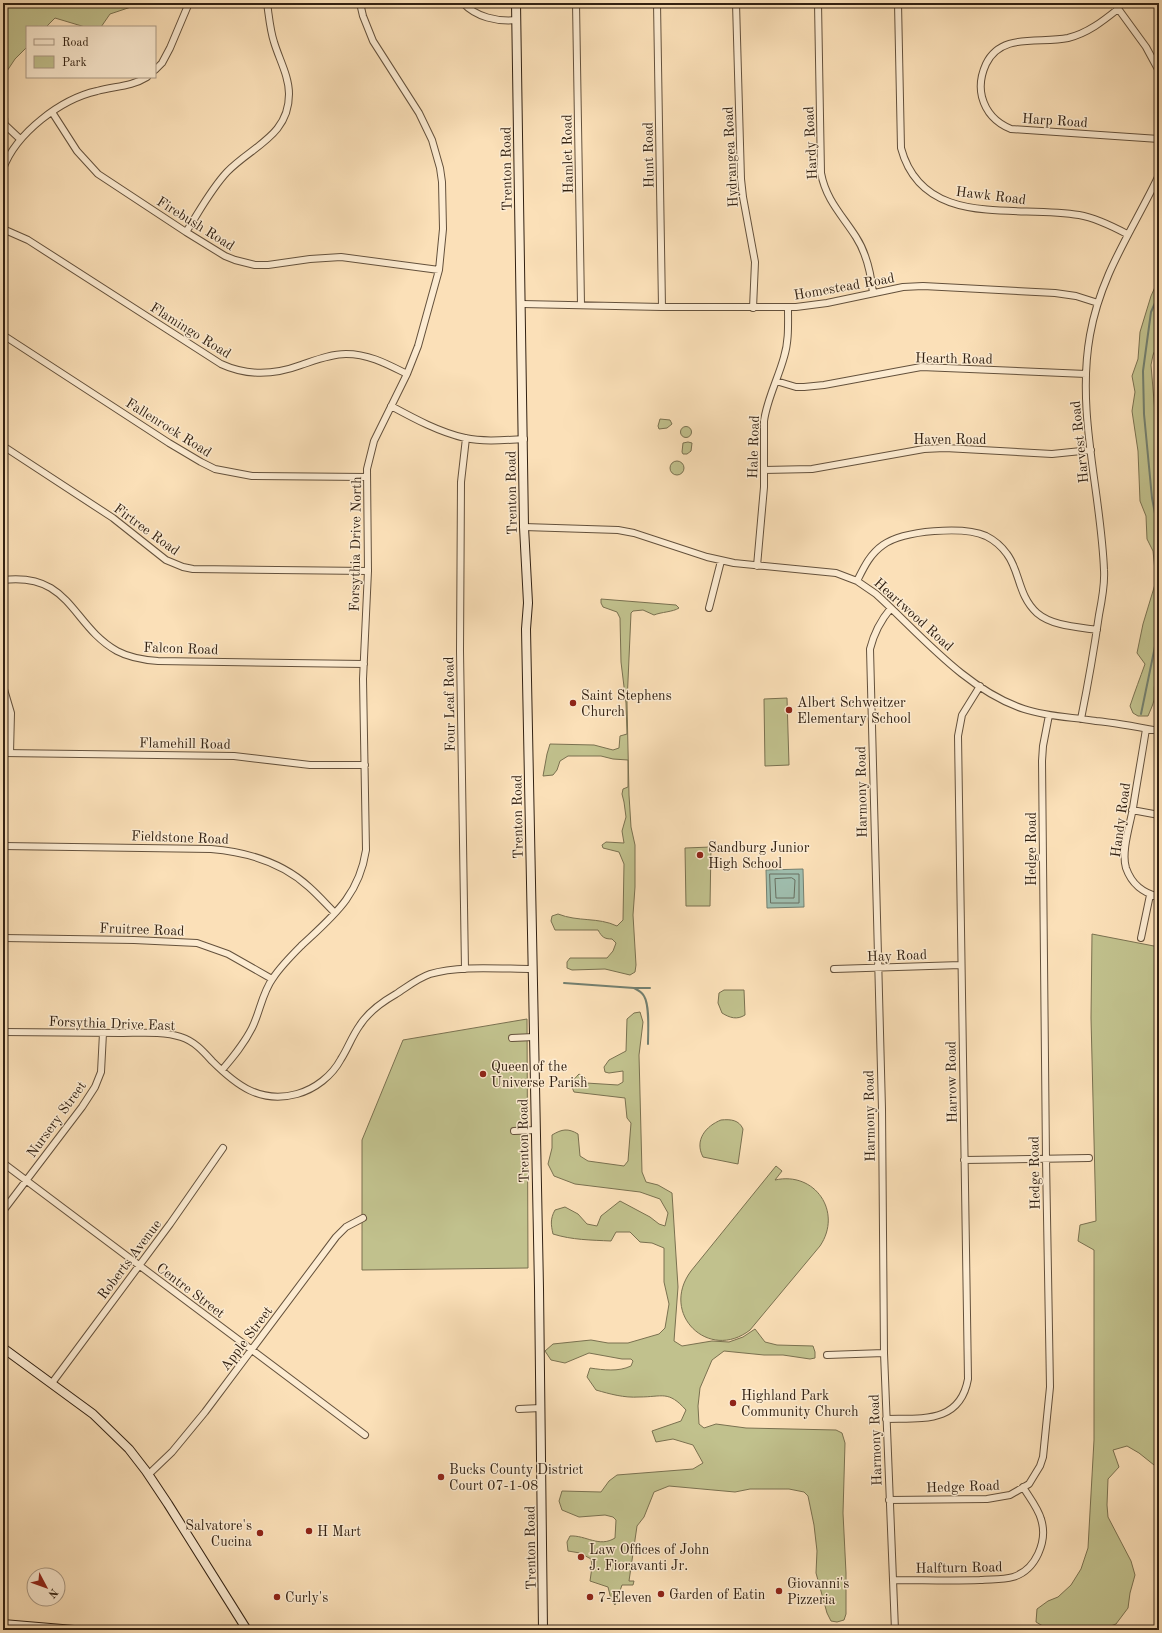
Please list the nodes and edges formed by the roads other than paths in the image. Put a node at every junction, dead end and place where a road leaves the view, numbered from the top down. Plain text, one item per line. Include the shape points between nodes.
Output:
1 (189, 3) edge
2 (267, 3) edge
3 (360, 3) edge
4 (463, 3) edge
5 (516, 3) edge
6 (576, 3) edge
7 (657, 3) edge
8 (736, 3) edge
9 (818, 3) edge
10 (898, 3) edge
11 (1114, 3) edge
12 (1118, 9) junction
13 (516, 20) junction
14 (156, 69) edge
15 (1159, 71) edge
16 (145, 78) edge
17 (52, 112) junction
18 (3, 123) edge
19 (20, 139) junction
20 (1159, 139) edge
21 (3, 169) edge
22 (1159, 175) edge
23 (3, 229) edge
24 (186, 232) junction
25 (1127, 234) junction
26 (439, 270) junction
27 (873, 293) junction
28 (1098, 303) junction
29 (522, 304) junction
30 (581, 305) junction
31 (662, 307) junction
32 (753, 308) junction
33 (788, 308) junction
34 (3, 335) edge
35 (407, 374) junction
36 (1086, 374) junction
37 (776, 381) junction
38 (391, 406) junction
39 (466, 438) junction
40 (524, 439) junction
41 (3, 446) edge
42 (1091, 450) junction
43 (764, 470) junction
44 (367, 477) junction
45 (524, 527) junction
46 (721, 561) junction
47 (758, 566) junction
48 (368, 571) junction
49 (3, 580) edge
50 (857, 581) junction
51 (708, 608) dead end
52 (891, 608) junction
53 (1097, 630) junction
54 (364, 664) junction
55 (3, 686) edge
56 (980, 686) junction
57 (1049, 715) junction
58 (1081, 719) junction
59 (1146, 729) junction
60 (1159, 731) edge
61 (3, 753) edge
62 (10, 753) junction
63 (365, 765) junction
64 (1132, 810) junction
65 (1159, 815) edge
66 (3, 846) edge
67 (1150, 895) junction
68 (1159, 897) edge
69 (335, 913) junction
70 (3, 938) edge
71 (1141, 938) dead end
72 (961, 965) junction
73 (877, 968) junction
74 (465, 969) junction
75 (533, 969) junction
76 (834, 969) dead end
77 (272, 979) junction
78 (3, 1032) edge
79 (103, 1033) junction
80 (534, 1037) junction
81 (512, 1038) dead end
82 (222, 1070) junction
83 (536, 1130) junction
84 (514, 1131) dead end
85 (223, 1148) dead end
86 (1046, 1158) junction
87 (1089, 1158) dead end
88 (964, 1160) junction
89 (3, 1163) edge
90 (26, 1180) junction
91 (3, 1210) edge
92 (362, 1218) dead end
93 (139, 1266) junction
94 (3, 1348) edge
95 (252, 1350) junction
96 (884, 1353) junction
97 (827, 1355) dead end
98 (52, 1383) junction
99 (541, 1408) junction
100 (519, 1409) dead end
101 (886, 1419) junction
102 (365, 1435) dead end
103 (149, 1474) junction
104 (1023, 1487) junction
105 (889, 1500) junction
106 (894, 1580) junction
107 (3, 1624) edge
108 (69, 1630) edge
109 (247, 1630) edge
110 (543, 1630) edge
111 (895, 1630) edge

1 - 14 street via 170,48
2 - 24 street via 272,37 287,79 287,111 276,132 220,180
3 - 26 street, Forsythia Drive North via 373,41 427,126 435,148 442,182
4 - 13 street via 478,14 505,21
5 - 13 main road, Trenton Road
6 - 30 street, Hamlet Road
7 - 31 street, Hunt Road
8 - 32 street, Hydrangea Road via 742,197 755,262
9 - 27 street, Hardy Road via 821,173 827,194 866,257
10 - 25 street, Hawk Road via 901,148 908,167 920,184 937,197 954,204 987,209 1079,215
11 - 12 street
12 - 15 street via 1146,47
12 - 20 street, Harp Road via 1079,34 1062,38 1017,41 1002,46 990,56 982,71 982,100 991,116 1011,129
13 - 29 main road, Trenton Road
16 - 17 street via 130,85 91,92
17 - 19 street via 31,127
17 - 24 street, Firebush Road via 77,151 98,174
18 - 19 street
19 - 21 street
22 - 25 street, Harvest Road
23 - 35 street, Flamingo Road via 28,240 229,368 273,373 325,357 347,354 370,357
24 - 26 street, Firebush Road via 226,256 255,265 341,257
25 - 28 street, Harvest Road via 1112,264
26 - 35 street, Forsythia Drive North via 418,346
27 - 28 street, Homestead Road via 923,286 1056,293
27 - 33 street, Homestead Road
28 - 36 street, Harvest Road
29 - 30 street, Homestead Road
29 - 40 main road, Trenton Road
30 - 31 street, Homestead Road
31 - 32 street, Homestead Road
32 - 33 street, Homestead Road
33 - 37 street, Hale Road via 788,342
34 - 44 street, Fallenrock Road via 169,443 215,469 252,476
35 - 38 street, Forsythia Drive North
36 - 37 street, Hearth Road via 921,367 804,387
36 - 42 street, Harvest Road
37 - 43 street, Hale Road via 765,411
38 - 39 street via 442,431
38 - 44 street, Forsythia Drive North via 374,441
39 - 40 street
39 - 74 street, Four Leaf Road via 461,482 460,651
40 - 45 main road, Trenton Road
41 - 48 street, Firtree Road via 113,518 174,565 193,569
42 - 43 street, Haven Road via 1052,454 924,449 812,469
42 - 53 street, Harvest Road via 1104,569
43 - 47 street, Hale Road
44 - 48 street, Forsythia Drive North
45 - 46 street, Heartwood Road via 618,530 645,535
45 - 75 main road, Trenton Road via 528,603 526,629
46 - 47 street, Heartwood Road
46 - 51 street
47 - 50 street, Heartwood Road via 825,572
48 - 54 street, Forsythia Drive North
49 - 54 street, Falcon Road via 27,580 56,591 105,643 116,651 135,658 158,662
50 - 52 street, Heartwood Road
50 - 53 street via 873,554 897,537 933,531 977,533 991,539 1007,554 1026,599 1037,613 1063,624
52 - 56 street, Heartwood Road via 951,664
52 - 73 street, Harmony Road via 878,625 870,649
53 - 58 street, Harvest Road
54 - 63 street, Forsythia Drive North
55 - 62 street via 11,713
56 - 57 street, Heartwood Road via 1022,708
56 - 72 street, Harrow Road via 962,714 958,729
57 - 58 street, Heartwood Road
57 - 86 street, Hedge Road via 1042,762
58 - 59 street, Heartwood Road
59 - 60 street, Heartwood Road
59 - 64 street, Handy Road
61 - 62 street, Flamehill Road
62 - 63 street, Flamehill Road via 234,756 310,765
63 - 69 street, Forsythia Drive North via 367,840 364,863 350,895
64 - 65 street
64 - 67 street, Handy Road via 1125,851 1126,868 1136,886
66 - 69 street, Fieldstone Road via 232,850 263,859 288,871 309,887
67 - 68 street, Handy Road
67 - 71 street
69 - 77 street, Forsythia Drive North
70 - 77 street, Fruitree Road via 197,943 228,954
72 - 73 street, Hay Road
72 - 88 street, Harrow Road
73 - 76 street, Hay Road
73 - 96 street, Harmony Road via 882,1109
74 - 75 street, Forsythia Drive East
74 - 82 street, Forsythia Drive East via 430,974 371,1011 349,1041 330,1075 306,1091 288,1096 255,1093 228,1077
75 - 80 main road, Trenton Road
77 - 82 street, Forsythia Drive North via 248,1034
78 - 79 street, Forsythia Drive East
79 - 82 street, Forsythia Drive East via 180,1037 196,1045
79 - 90 street, Nursery Street via 100,1079 82,1107
80 - 81 street
80 - 83 main road, Trenton Road
83 - 84 street
83 - 99 main road, Trenton Road
85 - 93 street, Roberts Avenue
86 - 87 street
86 - 88 street
86 - 104 street, Hedge Road via 1049,1408 1043,1457 1034,1477
88 - 101 street, Harrow Road via 968,1360 966,1388 959,1403 944,1414 925,1418
89 - 90 street, Centre Street
90 - 91 street, Nursery Street
90 - 93 street, Centre Street
92 - 95 street, Apple Street via 336,1237
93 - 95 street, Centre Street
93 - 98 street, Roberts Avenue
94 - 98 main road
95 - 102 street, Centre Street
95 - 103 street, Apple Street via 172,1452
96 - 97 street
96 - 101 street, Harmony Road
98 - 103 main road via 113,1432
99 - 100 street
99 - 110 main road, Trenton Road
101 - 105 street, Harmony Road
103 - 109 main road
104 - 105 street, Hedge Road via 1010,1495 994,1498
104 - 106 street, Halfturn Road via 1041,1519 1043,1535 1036,1558 1022,1573 1005,1579
105 - 106 street, Harmony Road
106 - 111 street, Harmony Road
107 - 108 main road

